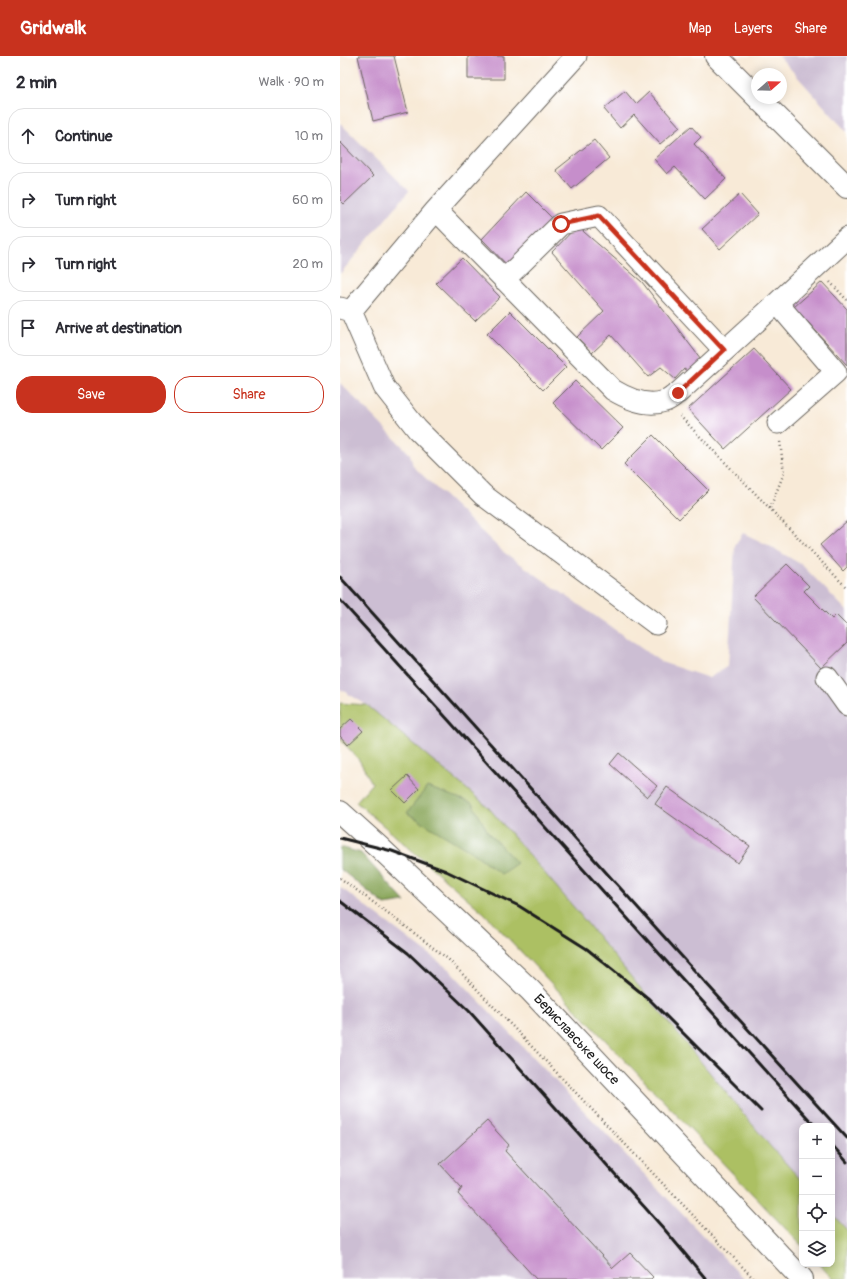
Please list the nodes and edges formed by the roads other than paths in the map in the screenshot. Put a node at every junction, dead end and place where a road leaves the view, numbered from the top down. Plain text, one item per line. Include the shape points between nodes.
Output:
1 (576, 56) edge
2 (716, 56) edge
3 (751, 92) edge
4 (763, 104) edge
5 (847, 187) edge
6 (436, 210) junction
7 (847, 238) edge
8 (504, 280) junction
9 (777, 303) junction
10 (346, 310) edge
11 (724, 350) junction
12 (778, 423) road end
13 (656, 624) dead end
14 (827, 677) dead end
15 (847, 705) edge
16 (340, 812) edge
17 (802, 1279) edge

1 - 6 street
2 - 3 main road
4 - 5 main road
6 - 8 street
6 - 10 street
7 - 9 street
8 - 11 street via 613,390 625,398 650,403 666,401
8 - 11 street via 561,224 599,216
9 - 11 street
9 - 12 street via 836,372
10 - 13 street via 384,387 417,429 483,495
14 - 15 street
16 - 17 main road, Бериславське шосе via 530,990

